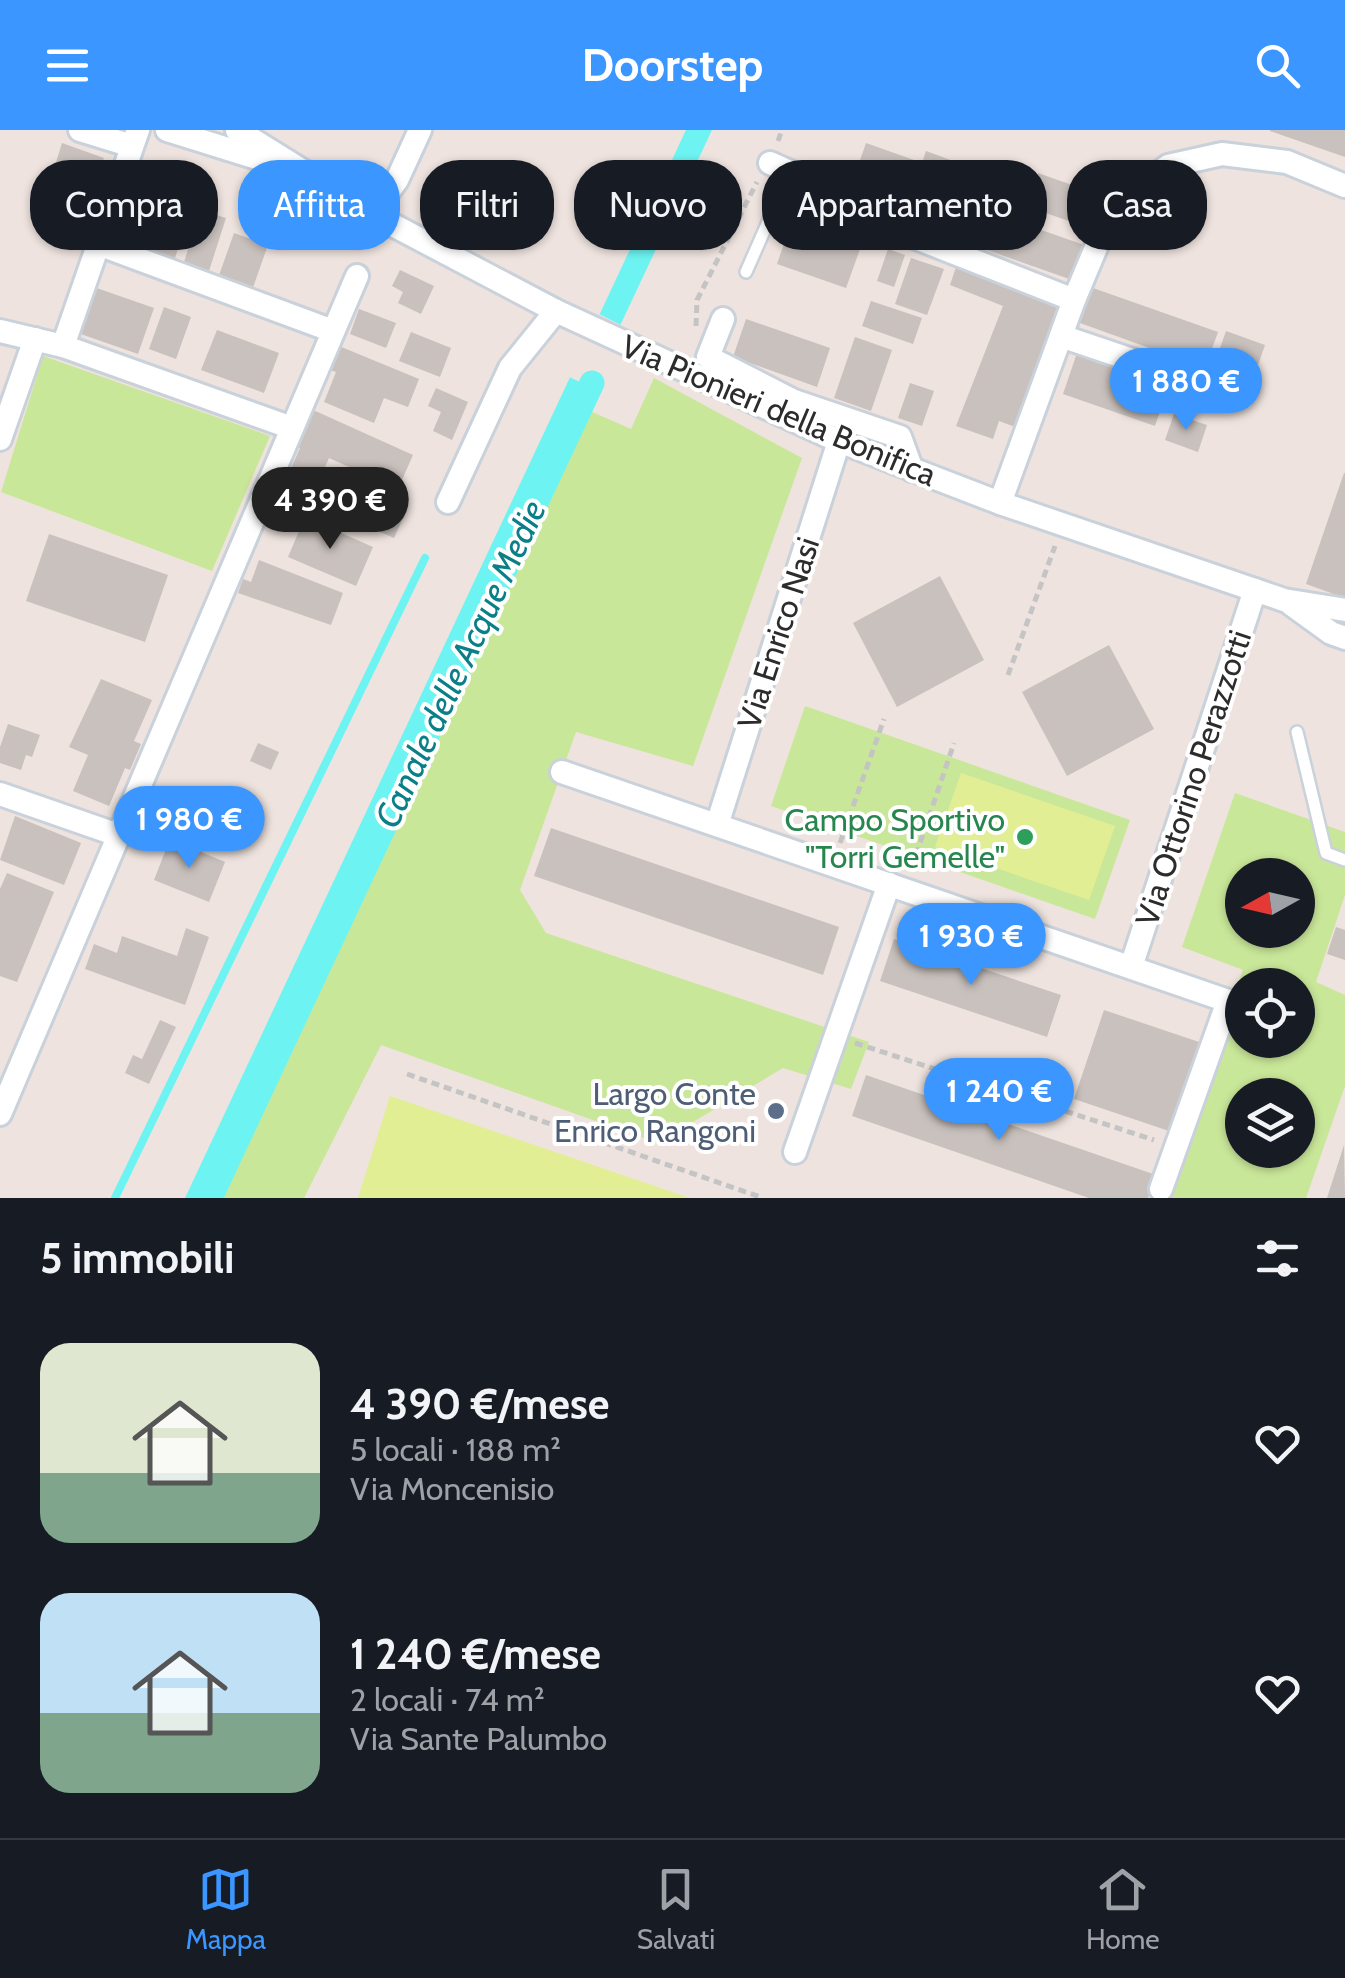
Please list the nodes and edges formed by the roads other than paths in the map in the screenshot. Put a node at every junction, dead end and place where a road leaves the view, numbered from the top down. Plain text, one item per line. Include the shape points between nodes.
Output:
1 (80, 130) edge
2 (167, 130) edge
3 (237, 130) edge
4 (420, 130) edge
5 (135, 138) edge
6 (264, 160) edge
7 (281, 160) edge
8 (400, 173) edge
9 (1345, 186) edge
10 (762, 223) edge
11 (400, 229) edge
12 (96, 250) edge
13 (114, 250) edge
14 (947, 250) edge
15 (746, 272) dead end
16 (357, 276) dead end
17 (1074, 300) junction
18 (556, 311) junction
19 (724, 319) dead end
20 (0, 331) edge
21 (333, 332) junction
22 (1061, 336) junction
23 (36, 339) junction
24 (63, 346) junction
25 (1194, 380) dead end
26 (292, 428) junction
27 (0, 439) edge
28 (839, 441) junction
29 (912, 470) junction
30 (448, 502) dead end
31 (1000, 503) junction
32 (1255, 590) junction
33 (1284, 600) junction
34 (1345, 610) edge
35 (1345, 638) edge
36 (1298, 732) dead end
37 (562, 772) dead end
38 (0, 794) edge
39 (718, 825) junction
40 (118, 835) junction
41 (1345, 860) edge
42 (897, 886) junction
43 (1131, 966) junction
44 (0, 1114) edge
45 (795, 1152) dead end
46 (1161, 1189) dead end

1 - 5 street
2 - 6 street, Via Pionieri della Bonifica
3 - 7 street, Via Pionieri della Bonifica
4 - 8 street
9 - 17 street via 1287,162 1222,154 1168,166 1126,196
10 - 15 lane
11 - 18 street, Via Pionieri della Bonifica
12 - 24 street
13 - 21 street
14 - 17 street
16 - 21 street
17 - 22 street
18 - 28 street, Via Pionieri della Bonifica
18 - 30 street via 510,368
19 - 29 street via 708,356 794,401 900,438
20 - 23 street
21 - 26 street
22 - 25 street
22 - 31 street
23 - 24 street
23 - 27 street
24 - 26 street
26 - 40 street
28 - 29 street, Via Pionieri della Bonifica
28 - 39 street, Via Enrico Nasi
29 - 31 street, Via Pionieri della Bonifica
31 - 32 street, Via Pionieri della Bonifica
32 - 33 street, Via Pionieri della Bonifica
32 - 43 street, Via Ottorino Perazzotti
33 - 34 street, Via Pionieri della Bonifica
33 - 35 street, Via Pionieri della Bonifica
36 - 41 lane via 1326,853
37 - 39 street
38 - 40 street
39 - 42 street
40 - 44 street
42 - 43 street
42 - 45 street
43 - 46 street via 1228,1001

